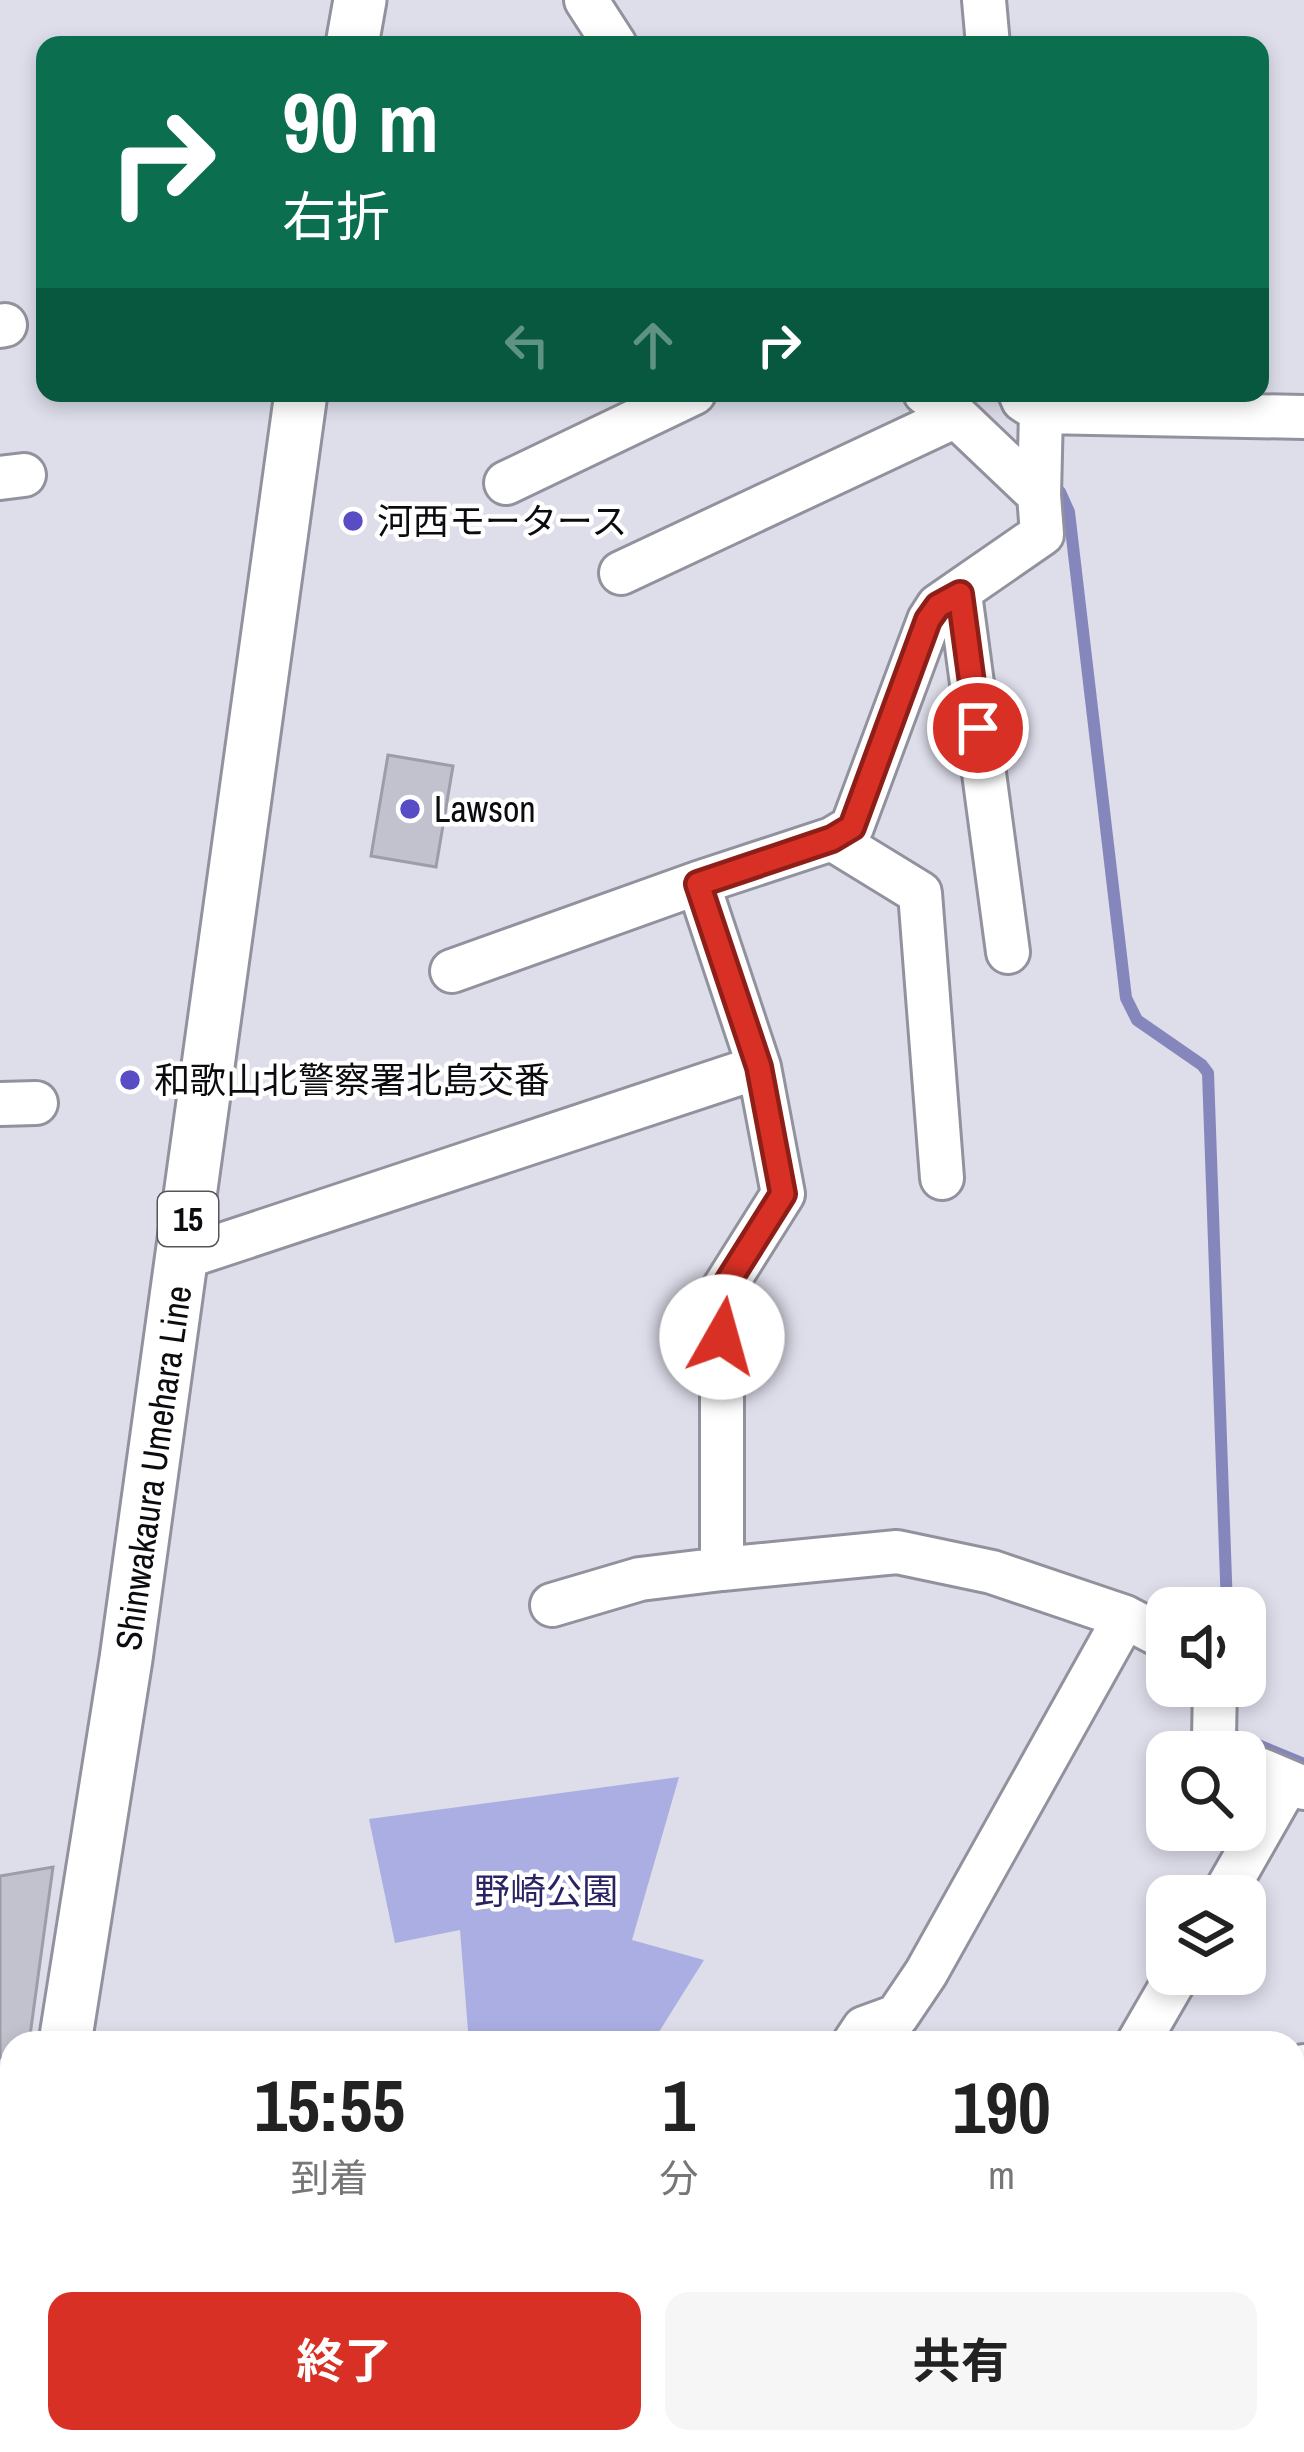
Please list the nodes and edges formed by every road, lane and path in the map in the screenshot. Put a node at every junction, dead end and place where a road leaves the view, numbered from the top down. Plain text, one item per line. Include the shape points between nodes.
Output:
1 (360, 0) edge
2 (586, 0) edge
3 (984, 0) edge
4 (354, 36) edge
5 (609, 36) edge
6 (987, 36) edge
7 (300, 402) edge
8 (675, 402) edge
9 (940, 405) edge
10 (1034, 414) edge
11 (1304, 417) edge
12 (506, 483) dead end
13 (1040, 491) junction
14 (621, 573) dead end
15 (960, 594) junction
16 (832, 839) junction
17 (698, 884) junction
18 (1007, 952) dead end
19 (452, 971) dead end
20 (759, 1067) junction
21 (943, 1178) dead end
22 (182, 1258) junction
23 (722, 1569) junction
24 (552, 1605) dead end
25 (1125, 1617) junction
26 (1146, 1628) edge
27 (1266, 1772) edge
28 (1296, 1785) edge
29 (1236, 1875) edge
30 (1166, 1995) edge
31 (67, 2031) edge
32 (862, 2031) edge
33 (1145, 2031) edge

1 - 4 main road
2 - 5 street
3 - 6 street
7 - 22 main road, Shinwakaura Umehara Line / 15
8 - 12 street
9 - 13 street
9 - 14 street
10 - 11 street
10 - 13 street
13 - 15 street via 1042,534
15 - 16 street via 928,620 852,827
15 - 18 street
16 - 17 street
16 - 21 street via 920,893
17 - 19 street
17 - 20 street
20 - 22 street
20 - 23 street via 783,1194 722,1291
22 - 31 main road, Shinwakaura Umehara Line / 15
23 - 24 street via 640,1579
23 - 25 street via 897,1552
25 - 26 street
25 - 32 street via 926,1973 897,2016
27 - 28 street
28 - 29 street
30 - 33 street

